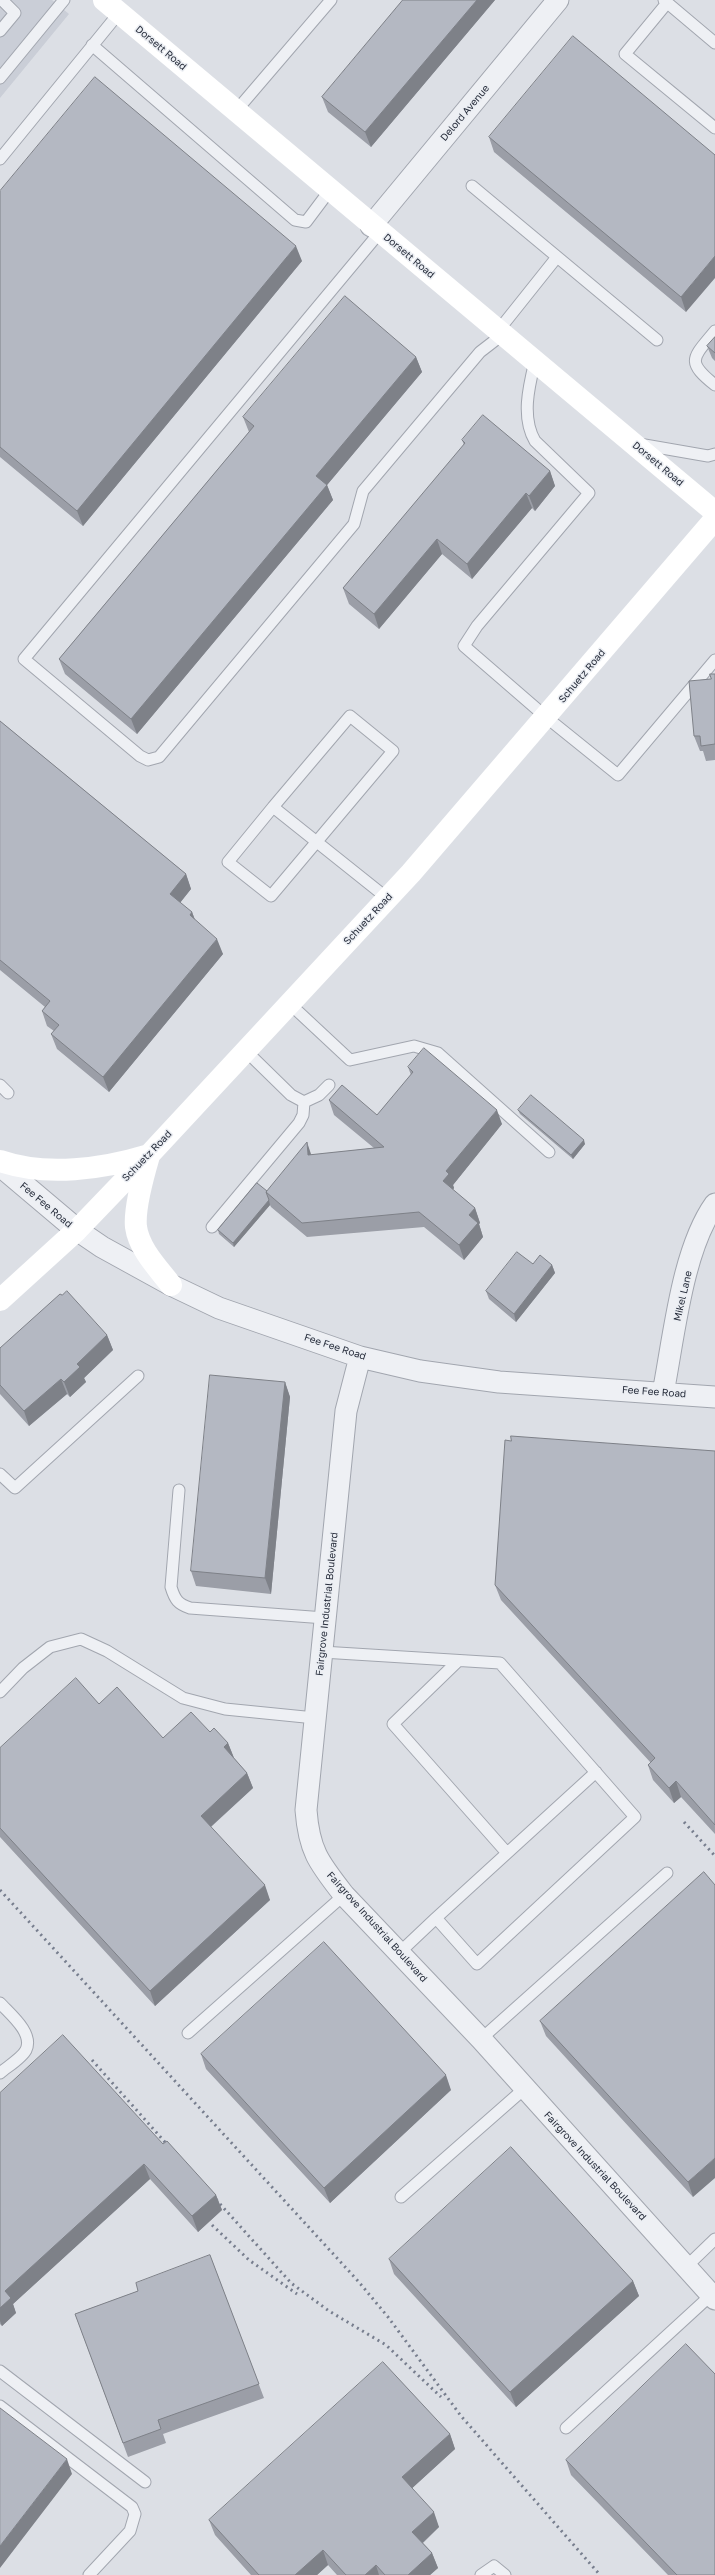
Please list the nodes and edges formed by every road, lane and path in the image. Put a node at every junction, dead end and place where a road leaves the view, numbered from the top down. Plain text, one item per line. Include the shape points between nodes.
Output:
1 (2, 0) edge
2 (64, 0) edge
3 (330, 0) edge
4 (558, 0) edge
5 (666, 2) edge
6 (111, 6) edge
7 (0, 32) edge
8 (715, 43) edge
9 (92, 45) junction
10 (0, 78) edge
11 (236, 111) junction
12 (715, 128) edge
13 (0, 159) edge
14 (472, 186) dead end
15 (330, 190) junction
16 (376, 229) junction
17 (557, 257) junction
18 (715, 331) edge
19 (500, 333) junction
20 (657, 340) dead end
21 (535, 362) junction
22 (715, 385) edge
23 (631, 442) junction
24 (715, 454) edge
25 (715, 512) edge
26 (715, 518) edge
27 (715, 660) edge
28 (546, 718) junction
29 (273, 807) junction
30 (317, 842) junction
31 (387, 898) junction
32 (290, 1004) junction
33 (246, 1051) junction
34 (329, 1085) dead end
35 (304, 1102) junction
36 (549, 1152) dead end
37 (149, 1155) junction
38 (0, 1161) edge
39 (0, 1165) edge
40 (715, 1204) edge
41 (212, 1227) dead end
42 (76, 1230) junction
43 (171, 1285) junction
44 (0, 1300) edge
45 (360, 1357) junction
46 (138, 1376) dead end
47 (663, 1393) junction
48 (715, 1397) edge
49 (0, 1474) edge
50 (179, 1490) dead end
51 (325, 1618) junction
52 (322, 1652) junction
53 (458, 1660) junction
54 (0, 1692) edge
55 (315, 1718) junction
56 (596, 1772) junction
57 (507, 1853) junction
58 (667, 1873) dead end
59 (344, 1894) junction
60 (436, 1918) junction
61 (399, 1952) junction
62 (0, 2003) edge
63 (188, 2032) dead end
64 (481, 2040) junction
65 (0, 2073) edge
66 (524, 2089) junction
67 (401, 2197) dead end
68 (715, 2239) edge
69 (687, 2266) junction
70 (713, 2297) edge
71 (0, 2371) edge
72 (0, 2406) edge
73 (566, 2428) dead end
74 (144, 2482) dead end
75 (89, 2575) edge
76 (481, 2575) edge
77 (505, 2575) edge

1 - 7 lane via 15,13
2 - 10 lane
3 - 11 lane
4 - 16 street, Delord Avenue
5 - 8 lane
5 - 12 lane via 625,54
6 - 9 lane
6 - 11 main road, Dorsett Road
9 - 13 lane
9 - 15 lane via 295,220 306,222
11 - 15 main road, Dorsett Road
14 - 17 lane
15 - 16 main road, Dorsett Road
16 - 19 main road, Dorsett Road
16 - 19 lane via 24,659 36,670 140,756 148,760 159,757 354,524 363,491 480,352
17 - 19 lane
17 - 20 lane
18 - 22 lane via 697,352 695,361 697,371
19 - 21 main road, Dorsett Road
21 - 23 main road, Dorsett Road
21 - 28 lane via 526,397 531,434 535,441 589,493 477,626 464,646
23 - 24 lane via 708,456
23 - 25 main road, Dorsett Road
26 - 28 main road, Schuetz Road
27 - 28 lane via 618,775
28 - 31 main road, Schuetz Road
29 - 30 lane
29 - 30 lane via 228,862 271,896
29 - 30 lane via 350,716 393,751
30 - 31 lane
31 - 32 main road, Schuetz Road
32 - 33 main road, Schuetz Road
32 - 36 lane via 350,1060 414,1046 438,1053
33 - 35 lane via 291,1095
33 - 37 main road, Schuetz Road
34 - 35 lane via 319,1095
35 - 41 lane via 303,1115 299,1123
37 - 38 main road via 132,1160 60,1170
37 - 42 main road, Schuetz Road
37 - 43 main road via 142,1181 136,1226 148,1257
39 - 42 street, Fee Fee Road
40 - 47 street, Mikel Lane via 706,1216 695,1245 683,1289
42 - 43 street, Fee Fee Road
42 - 44 main road, Schuetz Road
43 - 45 street, Fee Fee Road via 219,1308
45 - 47 street, Fee Fee Road via 420,1371 499,1382
45 - 51 street, Fairgrove Industrial Boulevard via 346,1411
46 - 49 lane via 15,1488
47 - 48 street, Fee Fee Road
50 - 51 lane via 172,1587 174,1597 180,1604 190,1608
51 - 52 street, Fairgrove Industrial Boulevard
52 - 53 lane
52 - 55 street, Fairgrove Industrial Boulevard
53 - 56 lane via 500,1663
53 - 57 lane via 393,1724
54 - 55 lane via 23,1668 50,1647 81,1639 107,1651 183,1698 225,1710
55 - 59 street, Fairgrove Industrial Boulevard via 306,1810 308,1833 313,1851 324,1870
56 - 57 lane
56 - 60 lane via 635,1817 476,1964
57 - 60 lane
58 - 64 lane
59 - 61 street, Fairgrove Industrial Boulevard
59 - 63 lane
60 - 61 lane
61 - 64 street, Fairgrove Industrial Boulevard
62 - 65 lane via 22,2026 27,2041 26,2050
64 - 66 street, Fairgrove Industrial Boulevard
66 - 67 lane
66 - 69 street, Fairgrove Industrial Boulevard
68 - 69 lane
69 - 70 street, Fairgrove Industrial Boulevard
70 - 73 lane
71 - 74 lane
72 - 75 lane via 132,2507 135,2514 130,2531
76 - 77 lane via 494,2566

